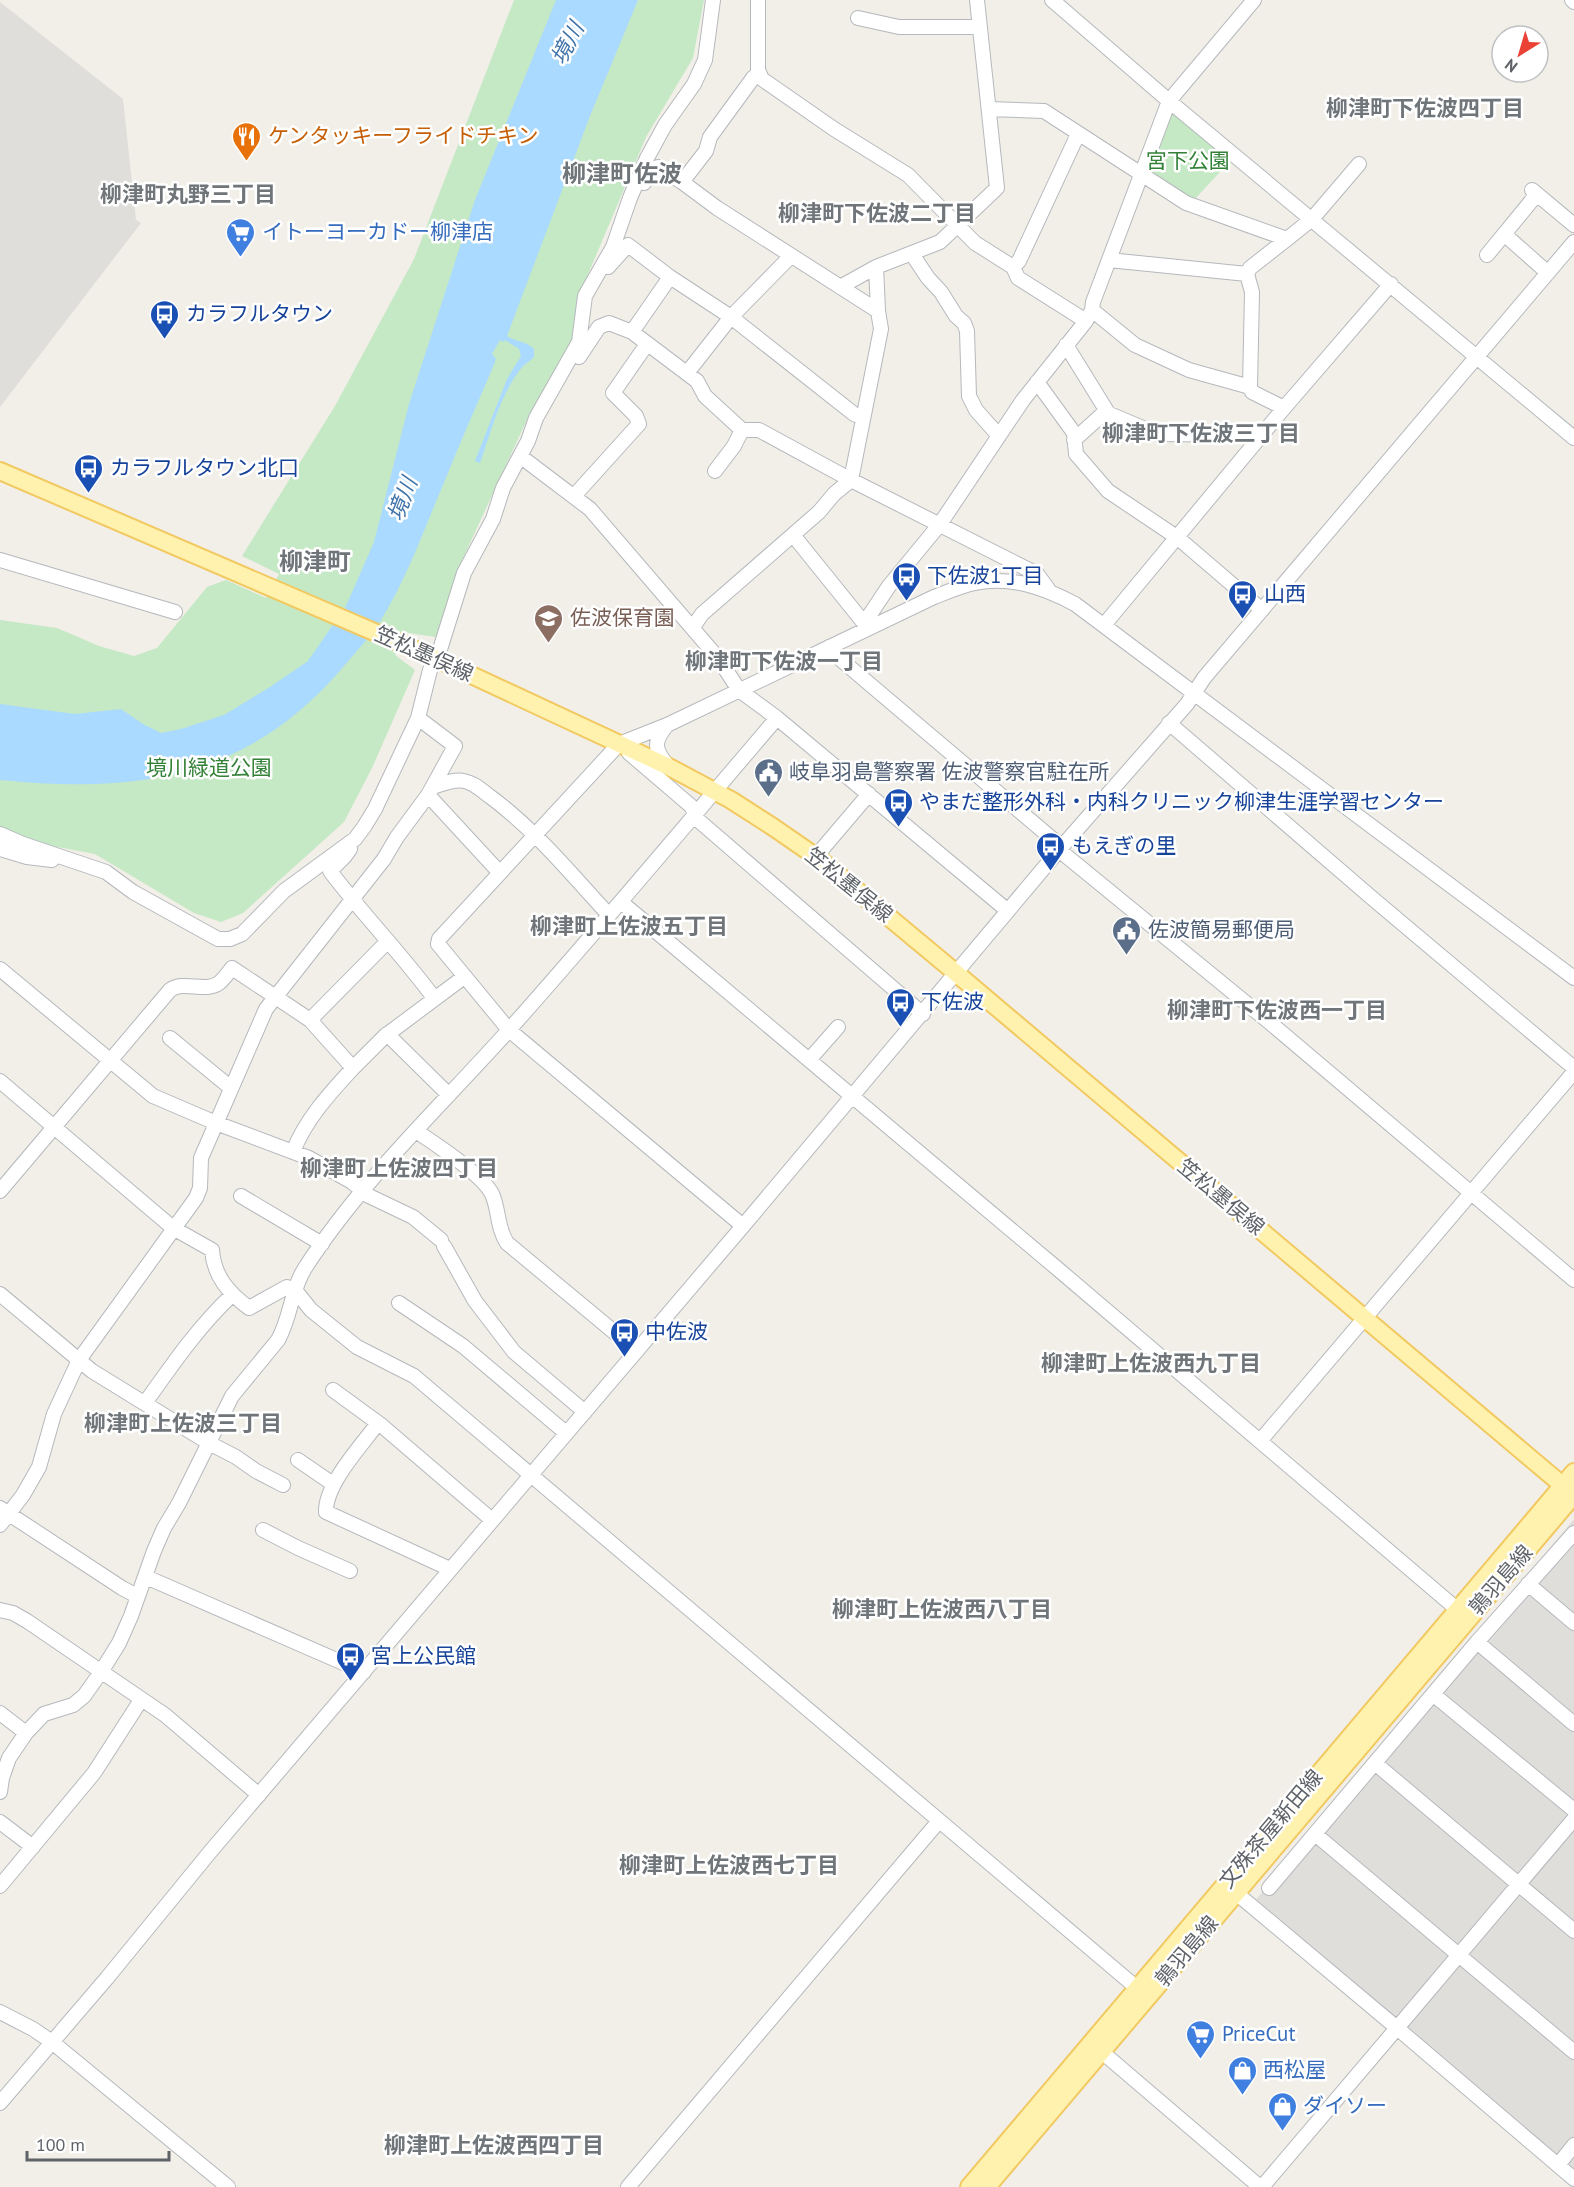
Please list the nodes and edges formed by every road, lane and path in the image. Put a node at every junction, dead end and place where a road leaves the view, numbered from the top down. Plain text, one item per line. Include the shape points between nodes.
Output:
1 (758, 0) edge
2 (977, 0) edge
3 (1052, 0) edge
4 (1254, 0) edge
5 (715, 3) edge
6 (858, 18) dead end
7 (980, 27) junction
8 (759, 73) junction
9 (1169, 101) junction
10 (989, 109) junction
11 (1078, 134) junction
12 (1359, 164) dead end
13 (1143, 174) junction
14 (682, 182) junction
15 (630, 198) junction
16 (1312, 219) junction
17 (1574, 225) edge
18 (957, 227) junction
19 (1504, 234) junction
20 (1287, 239) junction
21 (1574, 242) edge
22 (912, 254) junction
23 (790, 255) junction
24 (1486, 255) dead end
25 (1109, 260) junction
26 (876, 267) junction
27 (1013, 267) junction
28 (597, 272) junction
29 (1548, 273) junction
30 (1247, 274) junction
31 (670, 277) junction
32 (1390, 284) junction
33 (840, 286) junction
34 (878, 311) junction
35 (1089, 315) junction
36 (731, 317) junction
37 (632, 332) junction
38 (647, 344) junction
39 (1066, 345) junction
40 (1477, 356) junction
41 (567, 363) junction
42 (687, 373) junction
43 (1037, 382) junction
44 (1250, 387) junction
45 (1284, 408) junction
46 (1108, 413) junction
47 (863, 418) junction
48 (742, 430) junction
49 (1262, 435) junction
50 (999, 436) junction
51 (1574, 438) edge
52 (1074, 440) junction
53 (520, 456) junction
54 (0, 471) edge
55 (715, 471) dead end
56 (851, 480) junction
57 (574, 496) junction
58 (940, 524) junction
59 (793, 535) junction
60 (1178, 538) junction
61 (0, 560) edge
62 (1048, 589) junction
63 (1262, 610) junction
64 (175, 612) dead end
65 (866, 625) junction
66 (1104, 625) junction
67 (693, 627) junction
68 (829, 647) junction
69 (429, 655) junction
70 (739, 690) junction
71 (1195, 693) junction
72 (418, 718) junction
73 (777, 718) junction
74 (1169, 723) junction
75 (667, 725) junction
76 (618, 744) junction
77 (669, 767) junction
78 (430, 791) junction
79 (715, 791) junction
80 (869, 794) junction
81 (695, 814) junction
82 (0, 834) edge
83 (535, 834) junction
84 (355, 839) junction
85 (0, 849) edge
86 (1059, 850) junction
87 (63, 858) junction
88 (818, 858) junction
89 (500, 873) junction
90 (352, 900) junction
91 (621, 902) junction
92 (1008, 911) junction
93 (609, 915) junction
94 (387, 942) junction
95 (0, 969) edge
96 (956, 973) junction
97 (464, 976) junction
98 (1574, 978) edge
99 (273, 998) junction
100 (434, 998) junction
101 (923, 1014) junction
102 (310, 1020) junction
103 (838, 1027) dead end
104 (509, 1030) junction
105 (387, 1034) junction
106 (170, 1038) dead end
107 (809, 1060) junction
108 (110, 1061) junction
109 (353, 1068) junction
110 (1574, 1070) edge
111 (0, 1081) edge
112 (231, 1088) junction
113 (449, 1095) junction
114 (852, 1097) junction
115 (216, 1123) junction
116 (54, 1127) junction
117 (416, 1131) junction
118 (293, 1152) junction
119 (363, 1190) junction
120 (0, 1191) edge
121 (1470, 1192) junction
122 (241, 1196) dead end
123 (743, 1226) junction
124 (173, 1228) junction
125 (322, 1244) junction
126 (1574, 1280) edge
127 (295, 1290) junction
128 (0, 1294) edge
129 (232, 1295) junction
130 (399, 1303) dead end
131 (1364, 1317) junction
132 (637, 1351) junction
133 (79, 1360) junction
134 (333, 1390) dead end
135 (145, 1403) junction
136 (585, 1412) junction
137 (378, 1423) junction
138 (567, 1433) junction
139 (1260, 1441) junction
140 (209, 1443) junction
141 (298, 1460) dead end
142 (1574, 1472) edge
143 (530, 1474) junction
144 (333, 1484) junction
145 (283, 1485) dead end
146 (1571, 1493) edge
147 (3, 1516) edge
148 (492, 1520) junction
149 (262, 1530) dead end
150 (1574, 1533) edge
151 (450, 1569) junction
152 (350, 1571) dead end
153 (146, 1577) junction
154 (1528, 1584) junction
155 (137, 1596) junction
156 (0, 1610) edge
157 (1458, 1610) junction
158 (1574, 1623) edge
159 (1478, 1642) junction
160 (101, 1672) junction
161 (364, 1672) junction
162 (1434, 1695) junction
163 (141, 1700) junction
164 (0, 1713) edge
165 (1574, 1724) edge
166 (26, 1733) junction
167 (1376, 1764) junction
168 (1, 1782) edge
169 (259, 1795) junction
170 (1574, 1810) edge
171 (1574, 1820) edge
172 (939, 1821) junction
173 (0, 1822) edge
174 (1315, 1834) junction
175 (33, 1846) junction
176 (1519, 1884) junction
177 (0, 1886) edge
178 (1231, 1888) junction
179 (1269, 1888) dead end
180 (1574, 1931) edge
181 (1459, 1955) junction
182 (1137, 1988) junction
183 (0, 2012) edge
184 (1397, 2028) junction
185 (52, 2042) junction
186 (1102, 2052) junction
187 (1574, 2052) edge
188 (0, 2102) edge
189 (1574, 2145) edge
190 (1558, 2165) junction
191 (1574, 2178) edge
192 (228, 2187) edge
193 (628, 2187) edge
194 (969, 2187) edge
195 (987, 2187) edge
196 (1261, 2187) edge

1 - 8 street
2 - 7 street
3 - 9 street
4 - 9 street
5 - 15 street via 705,60 694,84 665,125
6 - 7 street via 899,27
7 - 10 street
8 - 14 street via 710,137 706,151
8 - 18 street via 762,79 908,175
9 - 13 street
9 - 16 street
10 - 11 street via 1044,111
10 - 18 street via 997,188
11 - 13 street
11 - 27 street
12 - 16 street
13 - 20 street via 1186,203
13 - 25 street
14 - 15 street via 658,167 633,200
14 - 23 street
15 - 28 street via 613,247
16 - 20 street
16 - 32 street
17 - 19 street via 1534,191
18 - 22 street via 940,242
18 - 27 street
19 - 24 street
19 - 29 street
20 - 30 street via 1250,267
21 - 29 street
22 - 26 street
22 - 50 street via 964,323 969,396
23 - 33 street
23 - 36 street
25 - 30 street
25 - 35 street
26 - 33 street
26 - 34 street
27 - 35 street via 1018,278
28 - 31 street via 603,272 628,245
28 - 41 street via 585,296 579,342
29 - 40 street
30 - 44 street via 1252,292
31 - 36 street
31 - 37 street
32 - 40 street
32 - 45 street
33 - 34 street
34 - 47 street via 881,329
35 - 39 street
35 - 44 street via 1135,345 1189,370
36 - 42 street
36 - 47 street
37 - 38 street
37 - 41 street via 609,323 599,327 578,359
38 - 42 street
38 - 57 street via 613,393 639,424
39 - 43 street
39 - 46 street
40 - 51 street
40 - 63 street
41 - 53 street
42 - 48 street via 698,381 705,396
43 - 50 street
43 - 52 street via 1074,433
44 - 45 street via 1252,392
45 - 49 street
46 - 49 street via 1156,434
46 - 52 street via 1104,412
47 - 56 street
48 - 55 street
48 - 56 street via 759,430
49 - 60 street
50 - 58 street
52 - 60 street via 1076,454 1108,491
53 - 57 street
53 - 69 street
54 - 69 main road, 笠松墨俣線
56 - 58 street
56 - 59 street
57 - 67 street via 590,508
58 - 62 street via 1036,574
58 - 65 street via 889,586
59 - 65 street
59 - 67 street via 702,614
60 - 63 street
60 - 66 street
61 - 64 street
62 - 65 street via 1016,581 975,583
62 - 66 street
63 - 71 street
65 - 68 street
66 - 71 street
67 - 70 street
68 - 70 street
68 - 86 street via 1056,842
69 - 72 street via 430,670
69 - 76 main road, 笠松墨俣線
70 - 73 street
70 - 75 street
71 - 74 street
71 - 98 street
72 - 78 street via 455,746
72 - 84 street via 375,809
73 - 79 street
73 - 80 street
74 - 86 street
74 - 110 street
75 - 76 street
75 - 77 street via 657,744 658,755
76 - 77 main road, 笠松墨俣線
76 - 81 street via 691,806
76 - 83 street
77 - 79 main road, 笠松墨俣線
78 - 83 street via 450,782 474,785
78 - 89 street
78 - 90 street
79 - 81 street
79 - 88 main road, 笠松墨俣線
80 - 88 street
80 - 92 street
81 - 91 street
81 - 101 street
82 - 87 street
83 - 89 street
83 - 93 street
84 - 87 street via 284,891 242,934 230,939 218,939 105,872
84 - 90 street via 330,871
85 - 87 street via 27,857
86 - 92 street
86 - 121 street
88 - 96 main road, 笠松墨俣線
89 - 97 street via 438,944
90 - 94 street
90 - 99 street
91 - 93 street
91 - 107 street
92 - 96 street
93 - 104 street
94 - 100 street
94 - 102 street
95 - 108 street
96 - 101 street
96 - 131 main road, 笠松墨俣線
97 - 100 street
97 - 104 street
99 - 102 street
99 - 108 street via 232,968 211,987 174,987
99 - 112 street
100 - 105 street
101 - 114 street
102 - 109 street
103 - 107 street
104 - 113 street
104 - 123 street
105 - 109 street
105 - 113 street
106 - 112 street
107 - 114 street
108 - 115 street via 153,1096
108 - 116 street
109 - 118 street via 320,1106
110 - 121 street
111 - 116 street
112 - 115 street
113 - 117 street
114 - 123 street
114 - 139 street
115 - 118 street
115 - 124 street via 201,1158 196,1198
116 - 120 street
116 - 124 street
117 - 119 street
117 - 132 street via 455,1158 489,1189 507,1243
118 - 119 street
119 - 125 street
119 - 136 street via 413,1217 442,1243 475,1301 514,1352
121 - 126 street
121 - 131 street
122 - 125 street
123 - 132 street
124 - 129 street via 212,1250 213,1265
124 - 133 street
125 - 127 street via 303,1270
127 - 129 street via 287,1287 249,1308
127 - 140 street via 284,1330 232,1396
127 - 143 street via 334,1331 414,1376
128 - 133 street
129 - 135 street via 181,1353
130 - 138 street via 463,1346
131 - 139 street
131 - 146 main road, 笠松墨俣線
132 - 136 street
133 - 135 street
133 - 147 street via 54,1414 39,1467
134 - 137 street
135 - 140 street
136 - 138 street
137 - 144 street
137 - 148 street
138 - 143 street
139 - 157 street
140 - 145 street
140 - 153 street via 164,1528
141 - 144 street
142 - 146 main road, 文殊茶屋新田線
143 - 148 street
143 - 172 street
144 - 151 street via 326,1512
146 - 157 main road, 文殊茶屋新田線
146 - 178 main road, 鶉羽島線
147 - 155 street
148 - 151 street
149 - 152 street
150 - 154 street
151 - 161 street
153 - 155 street
153 - 161 street
154 - 158 street
154 - 159 street
155 - 160 street via 119,1643
156 - 160 street via 27,1621
157 - 178 main road, 文殊茶屋新田線
159 - 162 street
159 - 165 street
160 - 163 street
160 - 166 street via 73,1705 44,1714
161 - 169 street
162 - 167 street
162 - 170 street
163 - 169 street via 165,1715
163 - 175 street via 94,1773
164 - 166 street
166 - 168 street via 9,1758
167 - 174 street
167 - 176 street
169 - 185 street
171 - 176 street
172 - 182 street
172 - 193 street
173 - 175 street
174 - 179 street
174 - 181 street
175 - 177 street
176 - 180 street
176 - 181 street
178 - 182 main road, 文殊茶屋新田線
178 - 184 street
178 - 186 main road, 鶉羽島線
181 - 184 street
181 - 187 street
182 - 194 main road, 文殊茶屋新田線
183 - 185 street
184 - 190 street
184 - 196 street
185 - 188 street
185 - 192 street
186 - 195 main road, 鶉羽島線
186 - 196 street
189 - 190 street
190 - 191 street

